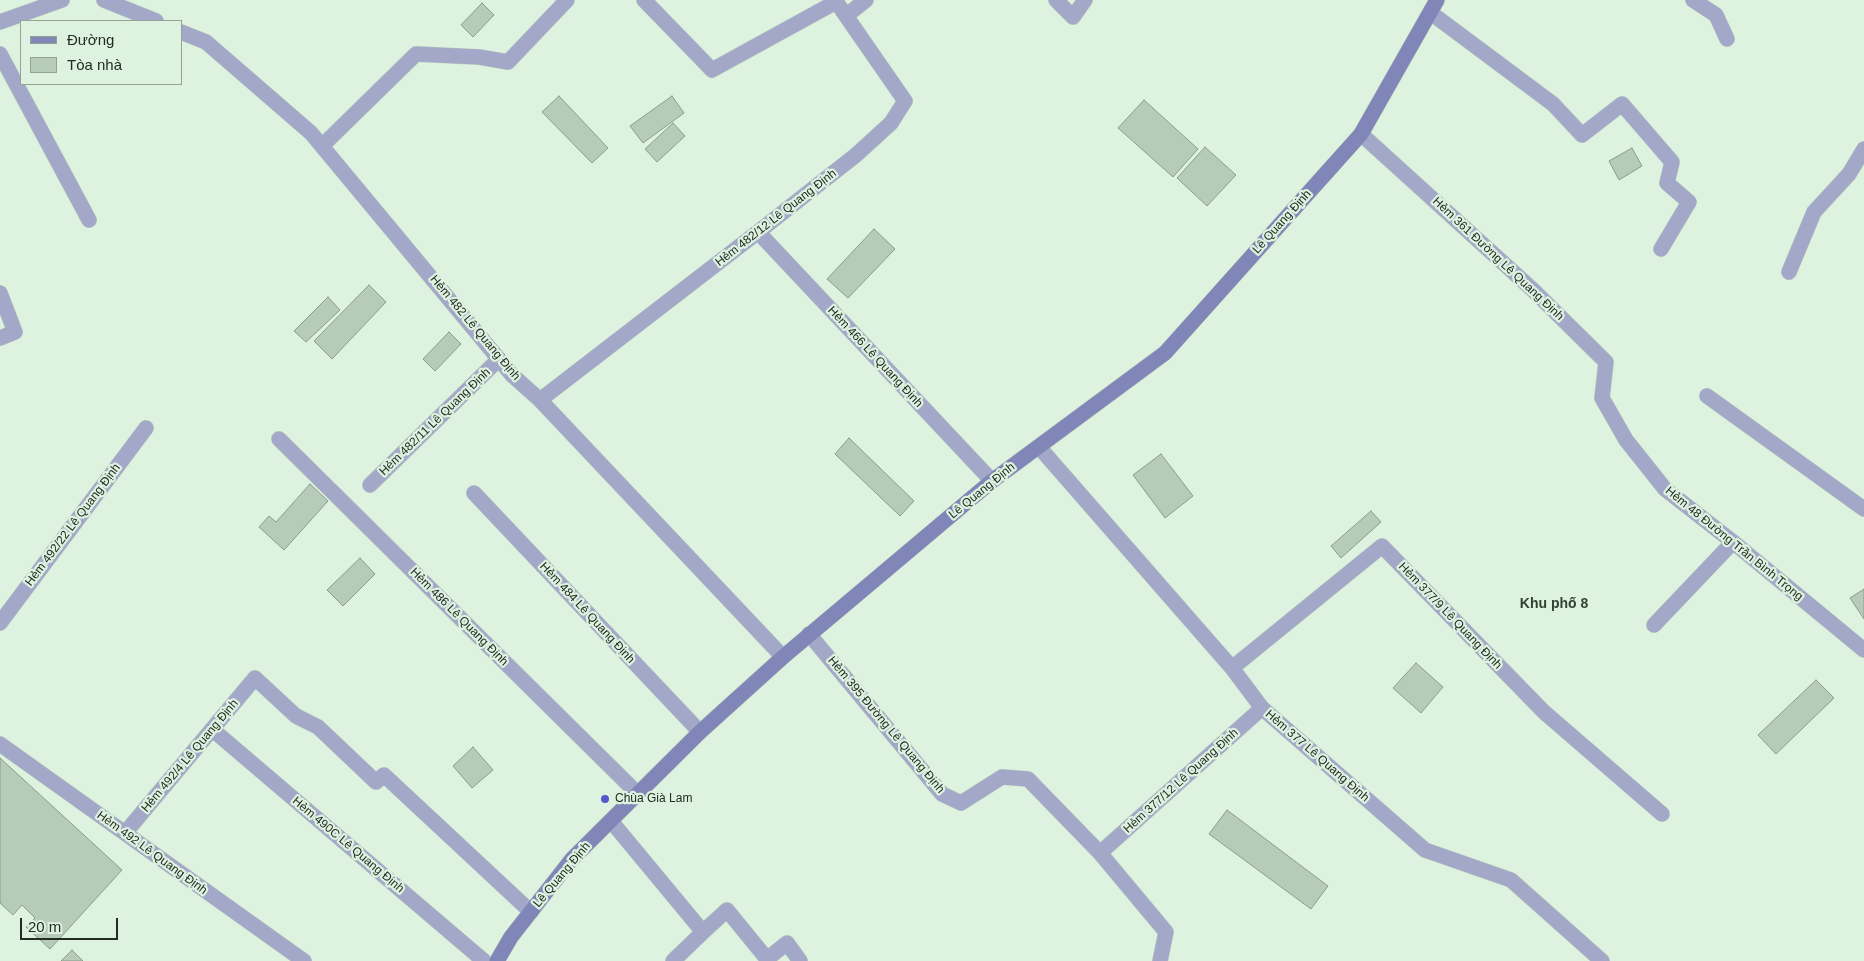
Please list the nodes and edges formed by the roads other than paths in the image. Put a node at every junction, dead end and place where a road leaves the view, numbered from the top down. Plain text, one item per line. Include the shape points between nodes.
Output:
1 (62, 0) edge
2 (104, 0) edge
3 (567, 0) edge
4 (644, 0) edge
5 (866, 0) edge
6 (1056, 0) edge
7 (1085, 0) edge
8 (1693, 0) edge
9 (836, 1) edge
10 (1434, 6) edge
11 (847, 15) junction
12 (154, 20) edge
13 (0, 22) edge
14 (182, 32) edge
15 (1728, 39) dead end
16 (0, 54) edge
17 (1361, 134) junction
18 (322, 146) junction
19 (1864, 149) edge
20 (89, 220) dead end
21 (758, 232) junction
22 (1661, 249) dead end
23 (1789, 272) dead end
24 (0, 293) edge
25 (0, 338) edge
26 (499, 359) junction
27 (1707, 396) dead end
28 (1602, 398) joint
29 (540, 400) junction
30 (146, 428) dead end
31 (279, 439) dead end
32 (1039, 447) junction
33 (992, 481) junction
34 (370, 485) dead end
35 (474, 493) dead end
36 (1864, 509) edge
37 (1733, 542) junction
38 (0, 623) edge
39 (1654, 625) dead end
40 (809, 634) junction
41 (1864, 650) edge
42 (783, 657) junction
43 (1232, 668) junction
44 (1262, 708) junction
45 (213, 730) junction
46 (700, 732) junction
47 (0, 744) edge
48 (638, 794) junction
49 (1662, 814) dead end
50 (610, 821) junction
51 (125, 833) junction
52 (1100, 853) junction
53 (531, 912) junction
54 (703, 932) junction
55 (304, 961) edge
56 (484, 961) edge
57 (497, 961) edge
58 (674, 961) edge
59 (800, 961) edge
60 (1160, 961) edge
61 (1602, 961) edge

1 - 13 street
2 - 12 street
3 - 18 street via 508,62 480,57 416,54
4 - 9 street via 712,70
5 - 11 street
6 - 7 street via 1073,18
8 - 15 street via 1716,15
9 - 11 street, Hẻm 482/12 Lê Quang Định
10 - 17 main road, Lê Quang Định
10 - 22 street via 1553,104 1582,135 1622,104 1672,162 1667,183 1689,202
11 - 21 street, Hẻm 482/12 Lê Quang Định via 905,101 891,123 856,155
14 - 18 street, Hẻm 482 Lê Quang Định via 206,42
16 - 20 street
17 - 28 street, Hẻm 361 Đường Lê Quang Định via 1533,290 1606,362
17 - 32 main road, Lê Quang Định via 1165,353
18 - 26 street, Hẻm 482 Lê Quang Định
19 - 23 street via 1850,174 1814,212
21 - 29 street, Hẻm 482/12 Lê Quang Định
21 - 33 street, Hẻm 466 Lê Quang Định
24 - 25 street via 15,332
26 - 29 street, Hẻm 482 Lê Quang Định
26 - 34 street, Hẻm 482/11 Lê Quang Định
27 - 36 street
28 - 37 street, Hẻm 48 Đường Trần Bình Trọng via 1626,440 1665,489
29 - 42 street, Hẻm 482 Lê Quang Định
30 - 38 street, Hẻm 492/22 Lê Quang Định
31 - 48 street, Hẻm 486 Lê Quang Định
32 - 33 main road, Lê Quang Định
32 - 43 street, Hẻm 377 Lê Quang Định
33 - 40 main road, Lê Quang Định
35 - 46 street, Hẻm 484 Lê Quang Định
37 - 39 street
37 - 41 street, Hẻm 48 Đường Trần Bình Trọng
40 - 42 main road, Lê Quang Định
40 - 52 street, Hẻm 395 Đường Lê Quang Định via 942,794 961,802 1002,777 1028,779
42 - 46 main road, Lê Quang Định
43 - 44 street, Hẻm 377 Lê Quang Định
43 - 49 street, Hẻm 377/9 Lê Quang Định via 1382,546 1544,712
44 - 52 street, Hẻm 377/12 Lê Quang Định
44 - 61 street, Hẻm 377 Lê Quang Định via 1425,850 1511,880
45 - 51 street, Hẻm 492/4 Lê Quang Định
45 - 53 street, Hẻm 492/4 Lê Quang Định via 255,678 296,716 318,727 376,782 384,775
45 - 56 street, Hẻm 490C Lê Quang Định
46 - 48 main road, Lê Quang Định
47 - 51 street, Hẻm 492 Lê Quang Định
48 - 50 main road, Lê Quang Định
50 - 53 main road, Lê Quang Định via 572,860
50 - 54 street
51 - 55 street, Hẻm 492 Lê Quang Định
52 - 60 street, Hẻm 395 Đường Lê Quang Định via 1166,932
53 - 57 main road, Lê Quang Định
54 - 58 street
54 - 59 street via 728,910 767,959 787,943

